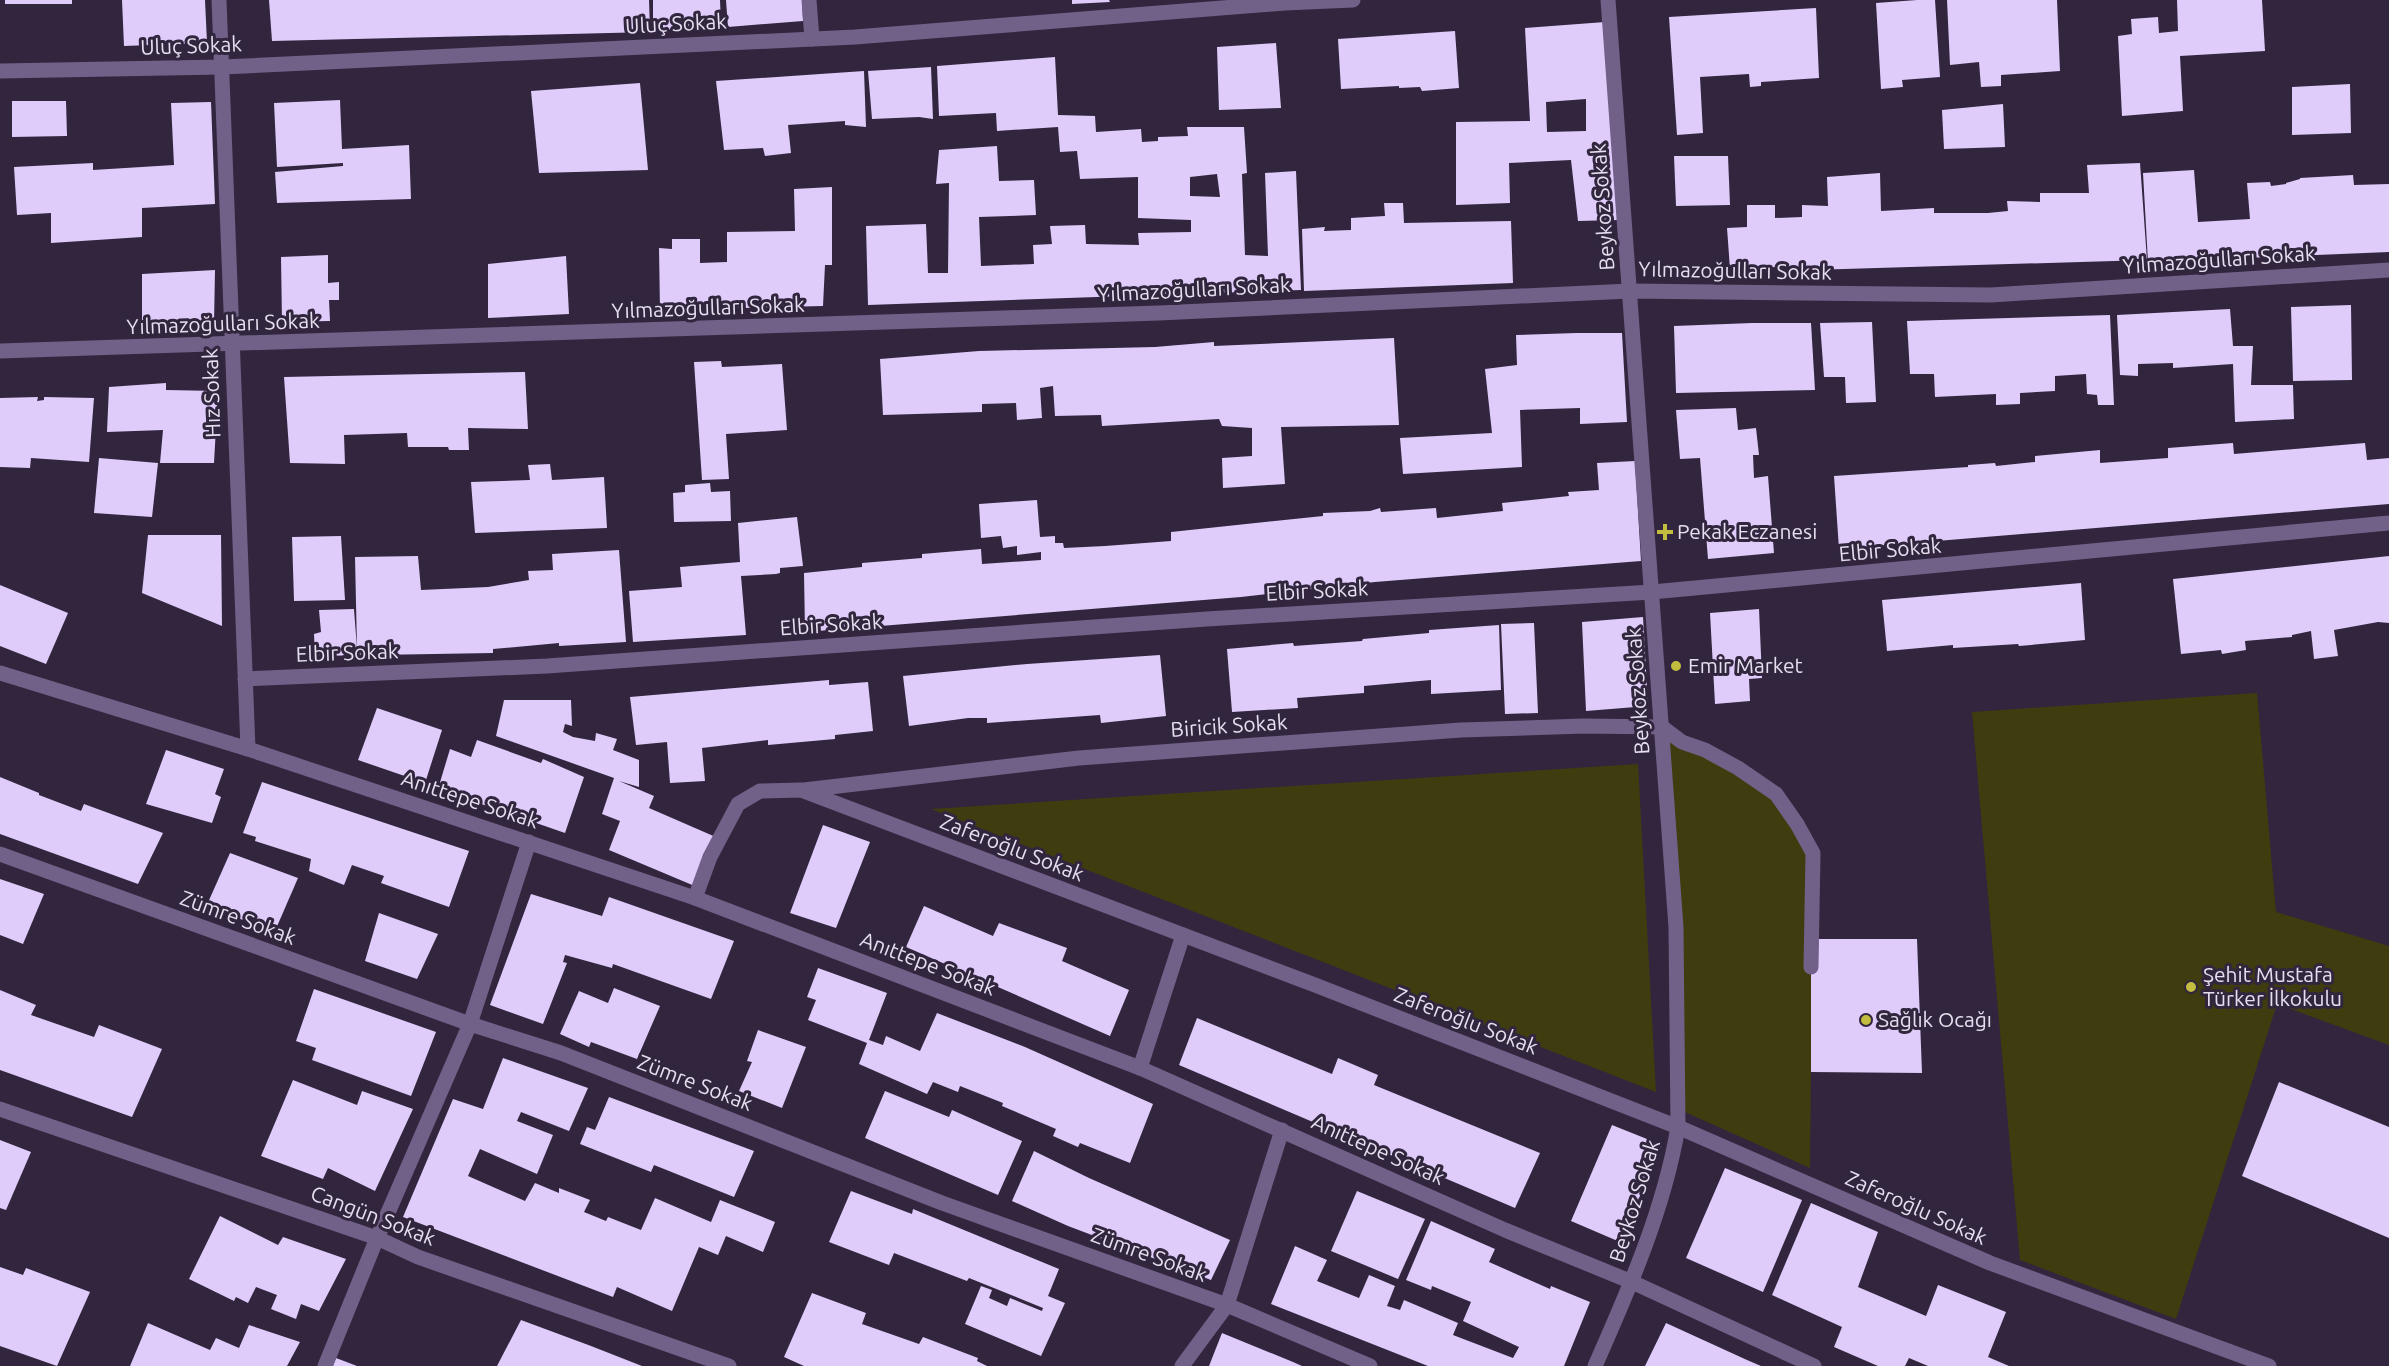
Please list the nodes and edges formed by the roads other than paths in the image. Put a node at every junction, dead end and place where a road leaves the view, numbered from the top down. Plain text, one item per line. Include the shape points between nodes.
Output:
1 (219, 0) edge
2 (809, 0) edge
3 (1353, 0) edge
4 (1608, 0) edge
5 (812, 39) junction
6 (222, 67) junction
7 (0, 71) edge
8 (2389, 270) edge
9 (1630, 291) junction
10 (231, 345) junction
11 (0, 351) edge
12 (2389, 523) edge
13 (1653, 592) junction
14 (0, 673) edge
15 (245, 679) junction
16 (1662, 728) junction
17 (248, 748) junction
18 (801, 790) junction
19 (529, 842) junction
20 (0, 854) edge
21 (695, 898) junction
22 (1183, 935) junction
23 (1811, 968) dead end
24 (470, 1024) junction
25 (1140, 1068) junction
26 (0, 1108) edge
27 (1678, 1127) junction
28 (1282, 1130) junction
29 (377, 1238) junction
30 (1632, 1282) junction
31 (1227, 1305) junction
32 (325, 1366) edge
33 (729, 1366) edge
34 (1182, 1366) edge
35 (1370, 1366) edge
36 (1595, 1366) edge
37 (1814, 1366) edge
38 (2269, 1366) edge

1 - 6 street, Hız Sokak
2 - 5 street
3 - 5 street, Uluç Sokak
4 - 9 street, Beykoz Sokak
5 - 6 street, Uluç Sokak
6 - 7 street, Uluç Sokak
6 - 10 street, Hız Sokak
8 - 9 street, Yılmazoğulları Sokak via 1991,295
9 - 10 street, Yılmazoğulları Sokak via 1158,313
9 - 13 street, Beykoz Sokak
10 - 11 street, Yılmazoğulları Sokak
10 - 15 street, Hız Sokak
12 - 13 street, Elbir Sokak
13 - 15 street, Elbir Sokak via 1207,618 546,666
13 - 16 street, Beykoz Sokak
14 - 17 street, Anıttepe Sokak
15 - 17 street, Hız Sokak
16 - 18 street, Biricik Sokak via 1584,726 1437,732 1079,758
16 - 23 street via 1682,742 1738,768 1776,794 1797,824 1813,853
16 - 27 street, Beykoz Sokak via 1676,927
17 - 19 street, Anıttepe Sokak
18 - 21 street, Zaferoğlu Sokak via 760,791 738,804 710,857
18 - 22 street, Zaferoğlu Sokak
19 - 21 street, Anıttepe Sokak
19 - 24 street
20 - 24 street, Zümre Sokak
21 - 25 street, Anıttepe Sokak
22 - 25 street
22 - 27 street, Zaferoğlu Sokak
24 - 29 street
24 - 31 street, Zümre Sokak via 561,1053 942,1203
25 - 28 street, Anıttepe Sokak
26 - 29 street, Cangün Sokak
27 - 30 street, Beykoz Sokak via 1673,1159
27 - 38 street, Zaferoğlu Sokak via 1990,1263
28 - 30 street, Anıttepe Sokak
28 - 31 street
29 - 32 street
29 - 33 street, Cangün Sokak via 418,1257
30 - 36 street, Beykoz Sokak
30 - 37 street, Anıttepe Sokak
31 - 34 street
31 - 35 street, Zümre Sokak

